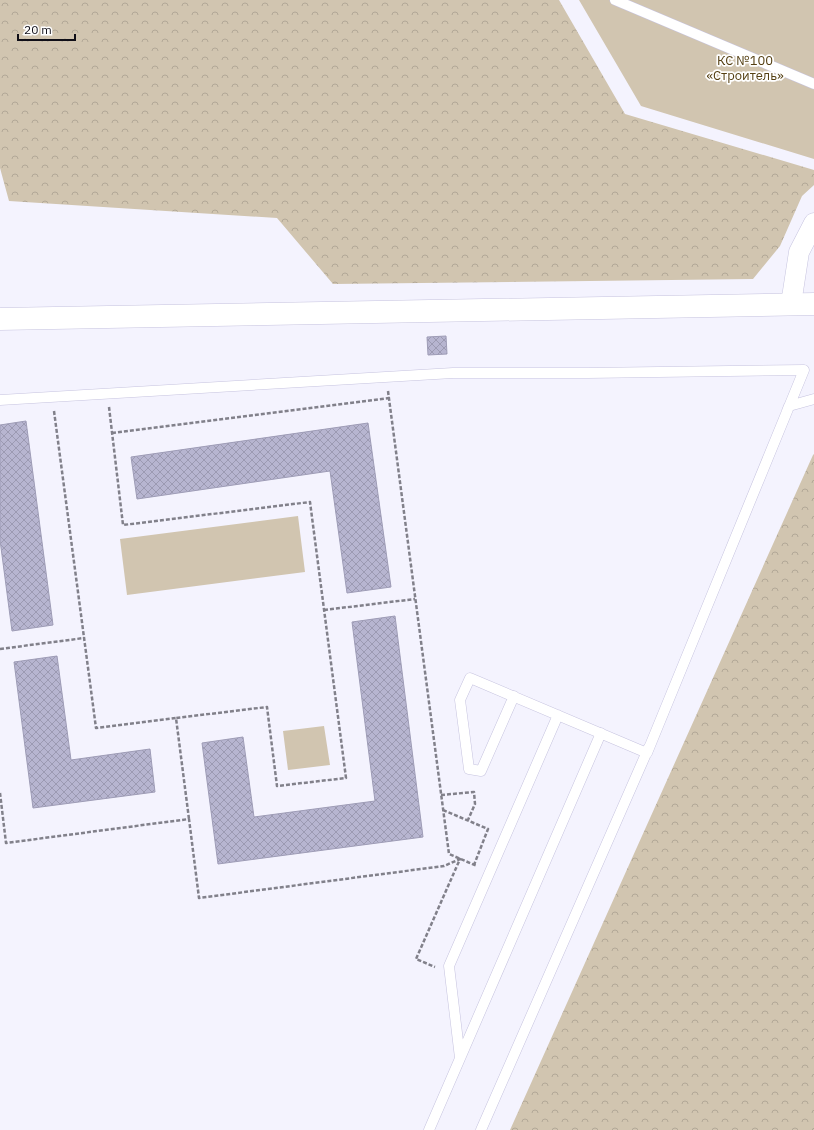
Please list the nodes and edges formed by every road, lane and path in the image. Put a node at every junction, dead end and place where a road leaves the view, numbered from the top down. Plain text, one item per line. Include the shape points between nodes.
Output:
1 (615, 0) edge
2 (814, 84) edge
3 (814, 223) edge
4 (791, 304) junction
5 (814, 304) edge
6 (0, 319) edge
7 (386, 377) junction
8 (107, 394) junction
9 (53, 397) junction
10 (389, 398) junction
11 (814, 399) edge
12 (0, 400) edge
13 (789, 406) junction
14 (112, 433) junction
15 (415, 599) junction
16 (324, 610) junction
17 (84, 638) junction
18 (0, 649) edge
19 (514, 696) junction
20 (558, 715) junction
21 (176, 718) junction
22 (601, 733) junction
23 (647, 753) junction
24 (0, 793) edge
25 (441, 795) junction
26 (443, 810) junction
27 (189, 819) junction
28 (468, 820) junction
29 (460, 859) junction
30 (474, 865) junction
31 (490, 872) junction
32 (435, 968) dead end
33 (460, 1059) junction
34 (429, 1130) edge
35 (481, 1130) edge

1 - 2 lane
3 - 4 street via 799,252
4 - 5 main road
4 - 6 main road
7 - 8 lane
7 - 10 path
7 - 13 lane via 453,373 804,370
8 - 9 lane
8 - 14 path
9 - 12 lane
9 - 17 path
10 - 14 path
10 - 15 path
11 - 13 lane
13 - 23 lane
14 - 16 path via 123,526 310,502
15 - 16 path
15 - 25 path
16 - 21 path via 346,778 277,786 267,706
17 - 18 path
17 - 21 path via 96,728
19 - 19 lane via 481,771 469,769 460,700 470,678
19 - 20 lane
20 - 22 lane
20 - 31 lane
21 - 27 path
22 - 23 lane
22 - 33 lane
23 - 35 lane
24 - 27 path via 6,843
25 - 26 path
25 - 28 path via 474,792 475,804
26 - 28 path
26 - 29 path via 449,854
27 - 29 path via 199,898 444,866
28 - 30 path via 488,829
29 - 30 path
29 - 32 path via 416,959
30 - 31 path
31 - 33 lane via 449,966
33 - 34 lane

